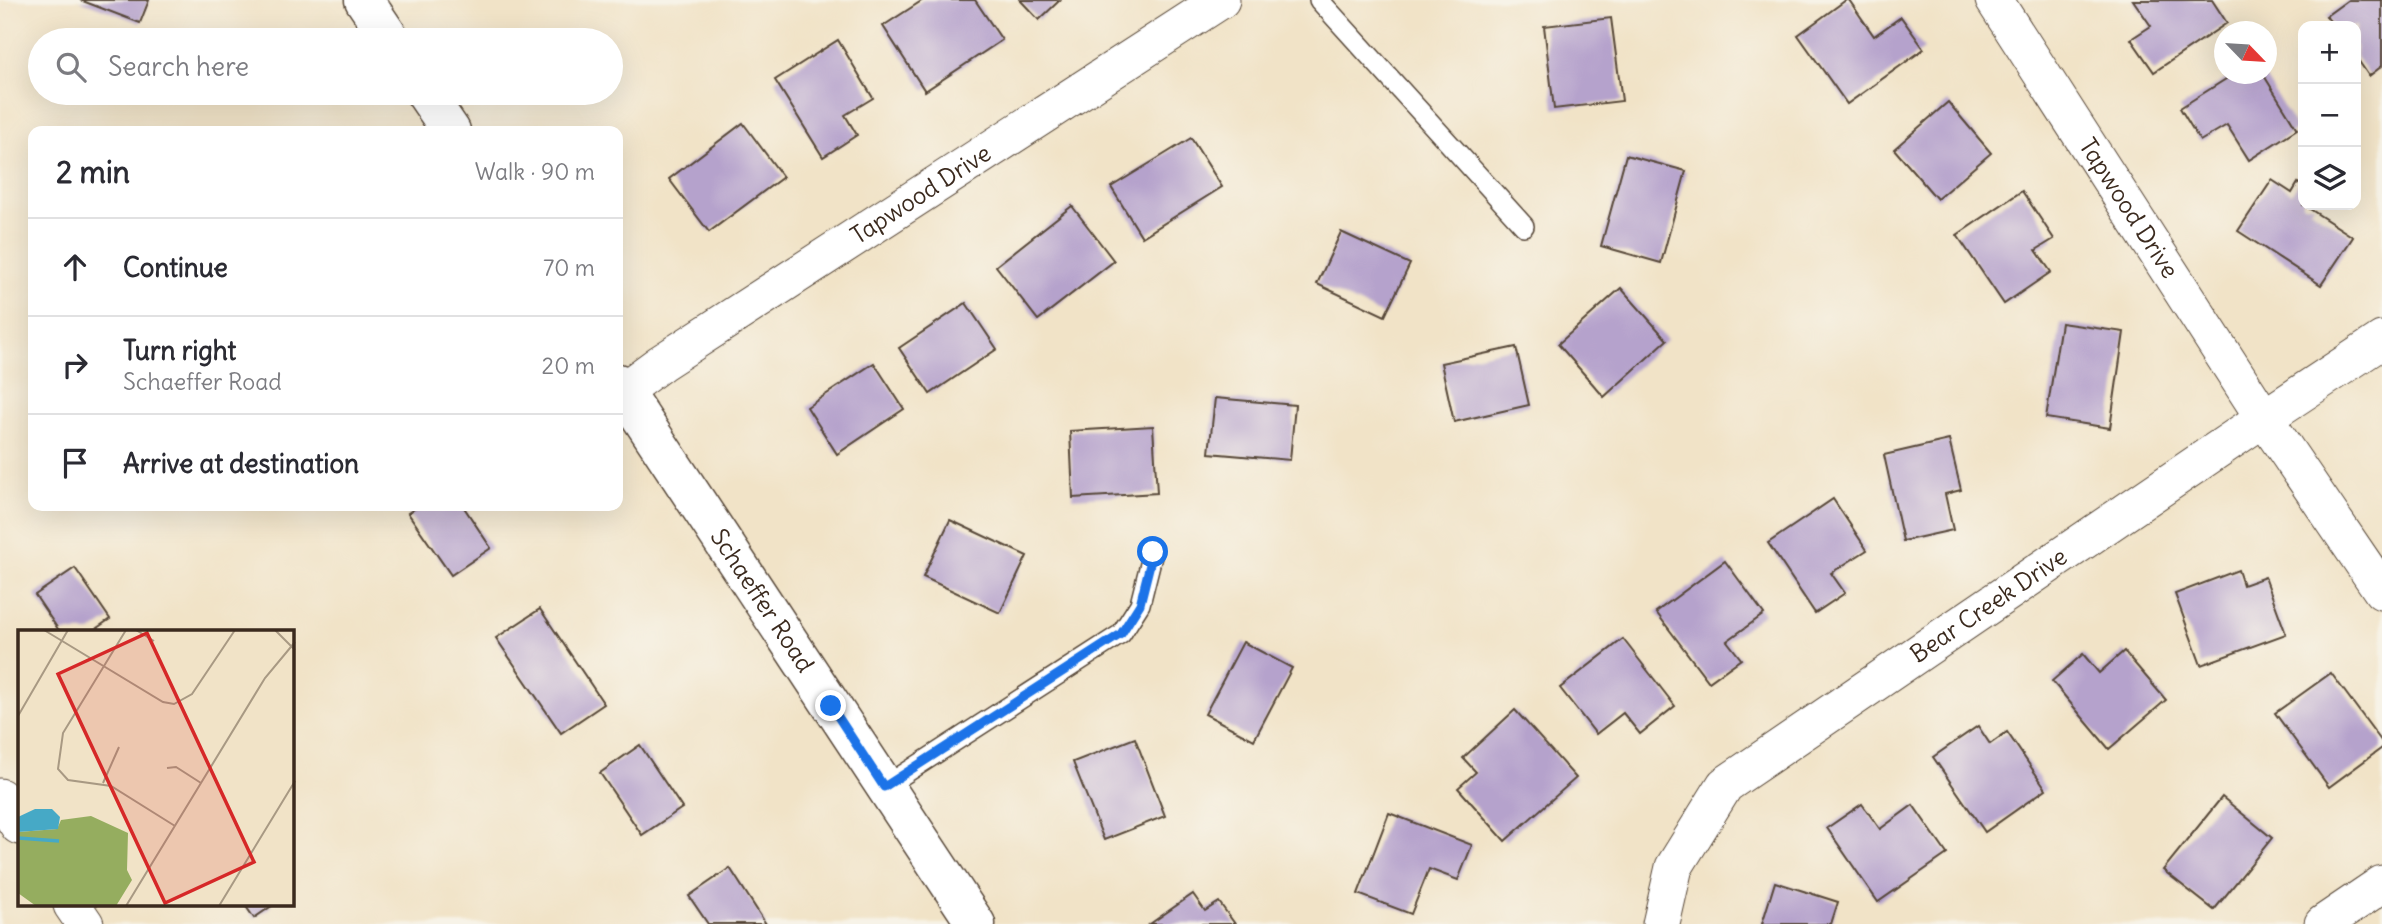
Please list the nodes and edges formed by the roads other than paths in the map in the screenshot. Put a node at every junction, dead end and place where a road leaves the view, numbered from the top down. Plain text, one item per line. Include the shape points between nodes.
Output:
1 (364, 0) edge
2 (1221, 0) edge
3 (1319, 0) edge
4 (1994, 0) edge
5 (382, 28) edge
6 (433, 105) edge
7 (448, 126) edge
8 (1524, 226) dead end
9 (2382, 340) edge
10 (623, 385) edge
11 (623, 392) edge
12 (2264, 418) junction
13 (1153, 552) dead end
14 (2382, 591) edge
15 (884, 787) junction
16 (0, 797) edge
17 (18, 824) edge
18 (2382, 884) edge
19 (73, 906) edge
20 (85, 924) edge
21 (976, 924) edge
22 (1661, 924) edge
23 (2323, 924) edge

1 - 5 street
2 - 10 street, Tapwood Drive
3 - 8 lane
4 - 12 street, Tapwood Drive
6 - 7 street
9 - 12 street, Bear Creek Drive
11 - 15 street, Schaeffer Road
12 - 14 street, Tapwood Drive
12 - 22 street, Bear Creek Drive via 1725,785 1674,867
13 - 15 lane via 1140,604 1121,634
15 - 21 street, Schaeffer Road
16 - 17 street
18 - 23 street
19 - 20 street

